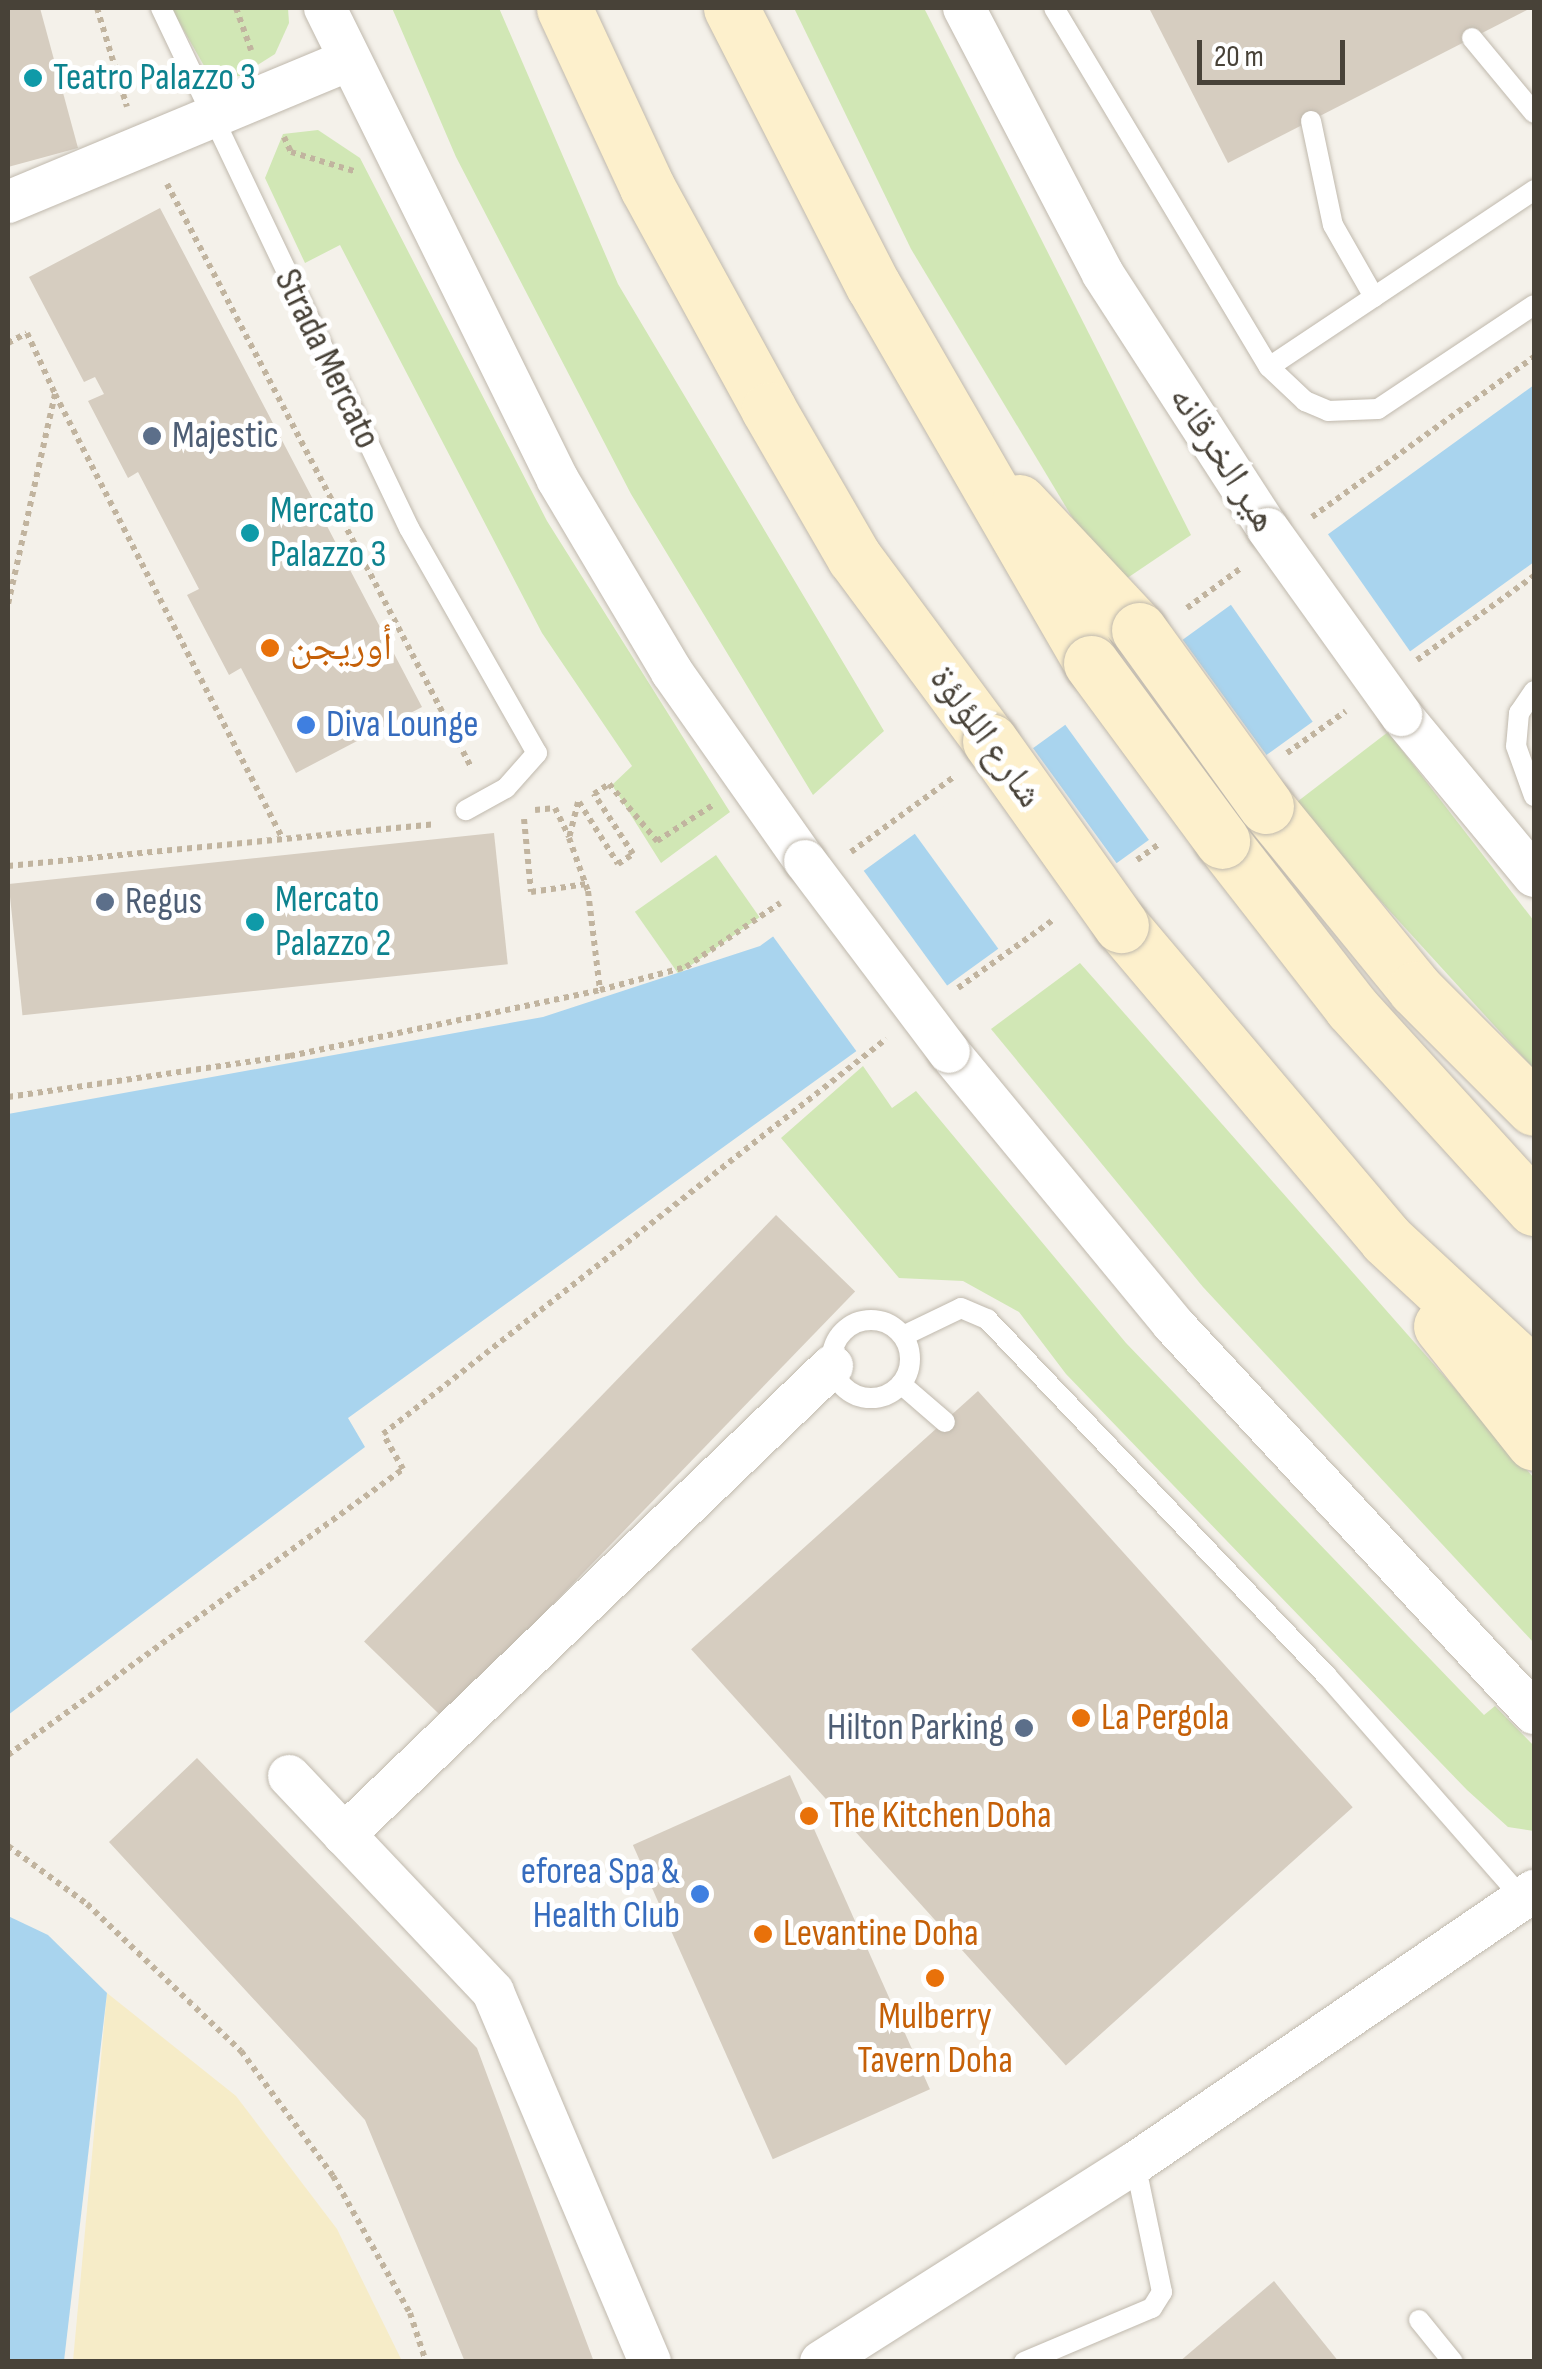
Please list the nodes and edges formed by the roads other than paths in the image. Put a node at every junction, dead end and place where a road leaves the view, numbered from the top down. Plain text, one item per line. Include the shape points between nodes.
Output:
1 (160, 8) edge
2 (325, 8) edge
3 (564, 8) edge
4 (731, 8) edge
5 (964, 8) edge
6 (1054, 8) edge
7 (1472, 38) dead end
8 (347, 61) junction
9 (1534, 114) edge
10 (211, 118) junction
11 (1311, 121) dead end
12 (1534, 190) edge
13 (8, 202) edge
14 (1374, 297) junction
15 (1534, 305) edge
16 (1269, 367) junction
17 (958, 438) junction
18 (1534, 691) edge
19 (1534, 796) edge
20 (466, 810) dead end
21 (1534, 876) edge
22 (1534, 1108) edge
23 (1534, 1208) edge
24 (1386, 1240) junction
25 (903, 1336) junction
26 (832, 1366) junction
27 (1534, 1376) edge
28 (901, 1384) junction
29 (945, 1422) dead end
30 (1534, 1443) edge
31 (1534, 1712) edge
32 (290, 1776) dead end
33 (344, 1835) junction
34 (1529, 1895) edge
35 (1135, 2163) junction
36 (1419, 2320) dead end
37 (650, 2362) edge
38 (821, 2362) edge
39 (1024, 2362) edge
40 (1454, 2362) edge

1 - 10 lane, Strada Mercato
2 - 8 street
3 - 24 main road, شارع اللؤلؤة, bridge via 647,187 854,557 1122,924
4 - 17 main road
5 - 21 street, هير الخرقانه, bridge via 1103,274 1268,529 1401,715
6 - 16 lane
7 - 9 lane
8 - 10 street
8 - 31 street, bridge via 558,480 672,672 805,861 949,1052 1173,1324
10 - 13 street
10 - 20 lane, Strada Mercato via 409,528 538,753
11 - 14 lane via 1333,225
12 - 14 lane
14 - 16 lane
15 - 16 lane via 1378,409 1328,411
17 - 22 main road, bridge via 1139,630 1271,784 1414,989
17 - 23 main road, bridge via 1200,836
18 - 19 lane via 1519,713 1516,746
24 - 27 main road, شارع اللؤلؤة
24 - 30 main road via 1449,1339
25 - 26 lane via 881,1320 855,1322 836,1340
25 - 28 lane via 910,1361
25 - 34 lane via 961,1308 987,1320
26 - 28 lane via 856,1395 880,1397
26 - 33 street
28 - 29 lane
32 - 33 street
33 - 37 street via 493,1992
34 - 35 street
35 - 38 street
35 - 39 lane via 1162,2292 1152,2308
36 - 40 lane

